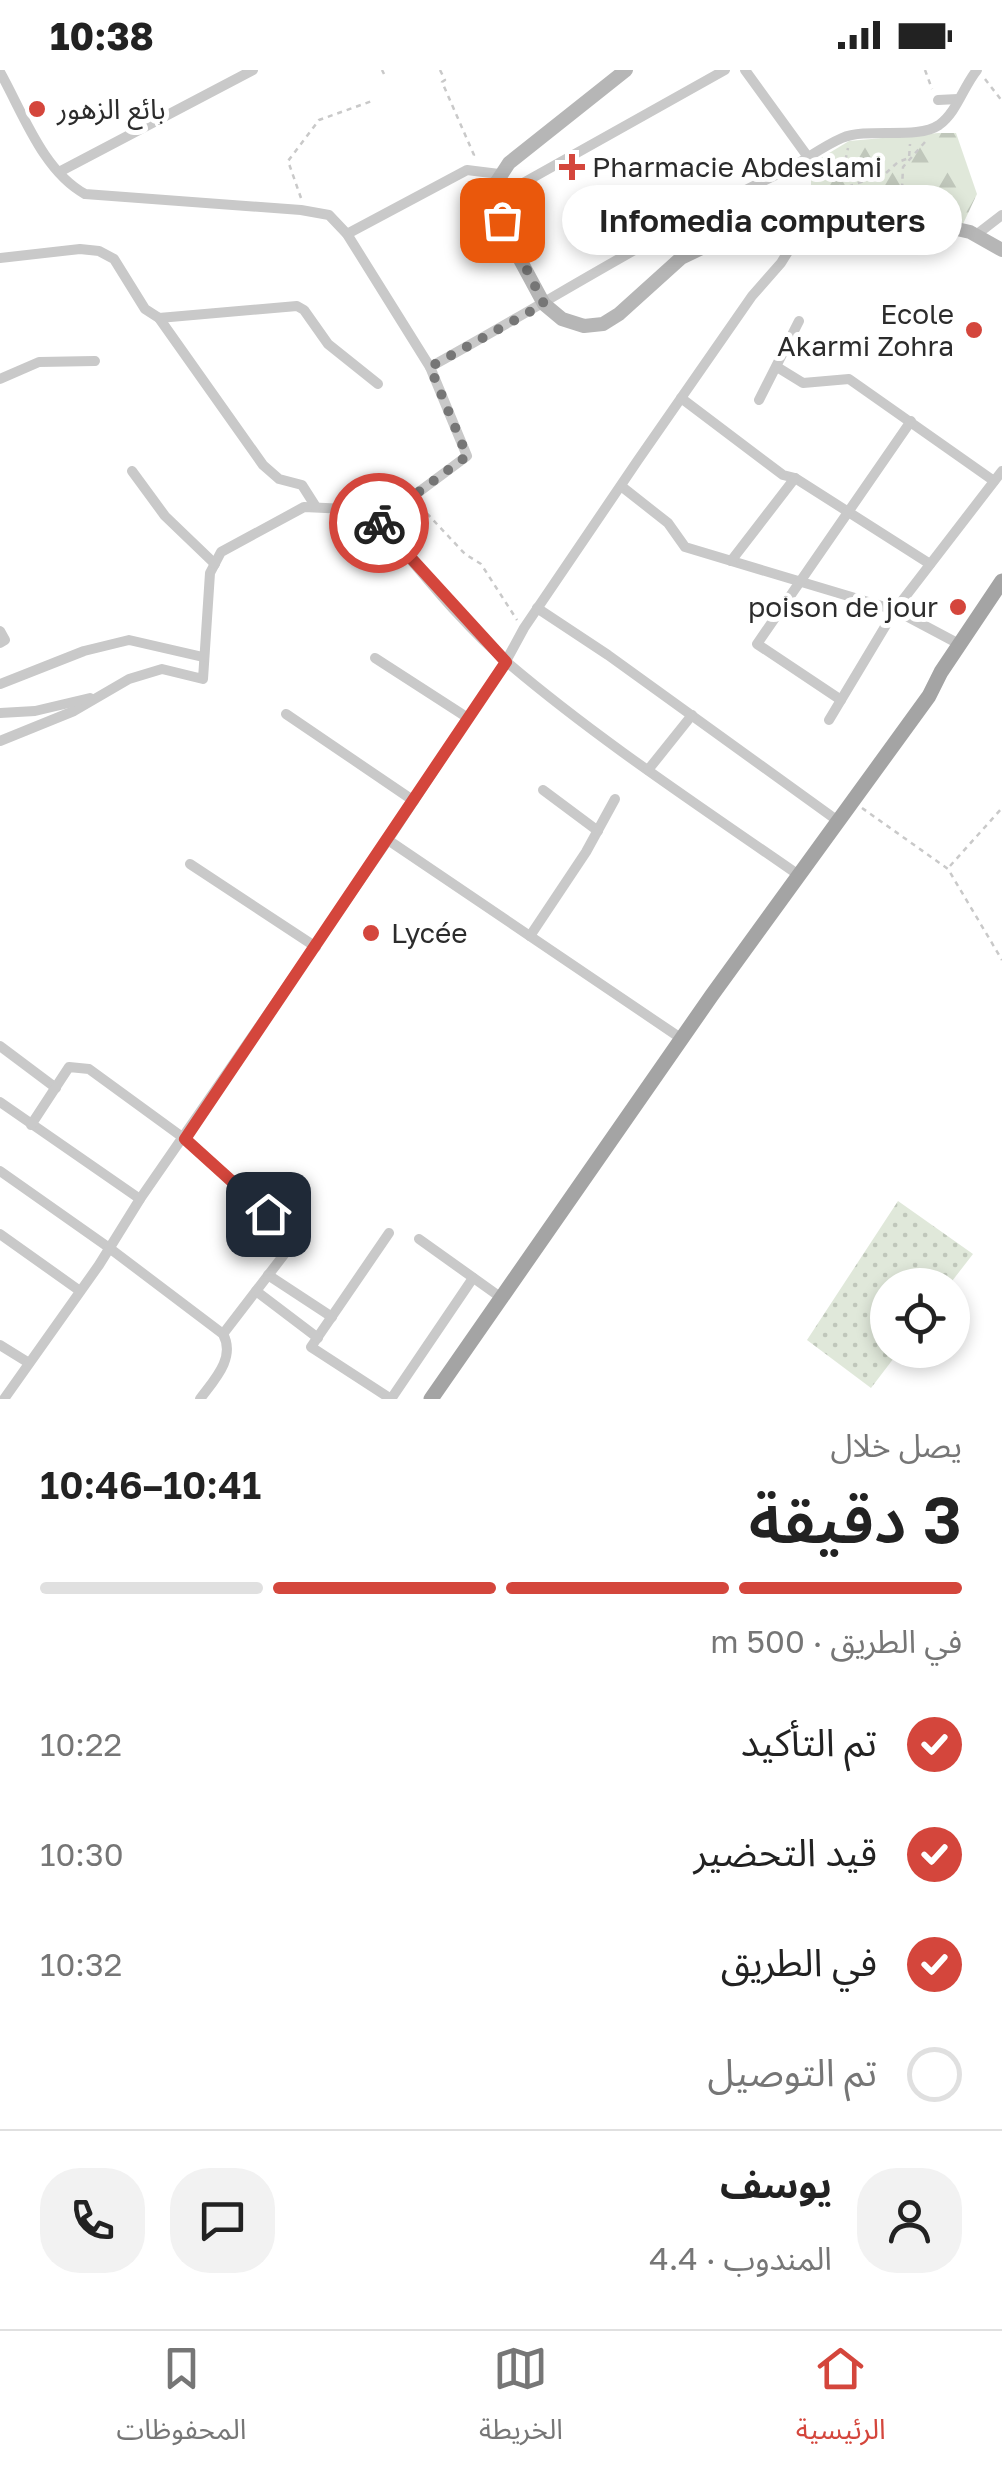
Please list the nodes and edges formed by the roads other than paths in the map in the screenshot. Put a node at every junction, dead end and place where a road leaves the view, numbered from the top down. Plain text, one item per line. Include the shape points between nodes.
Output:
1 (253, 70) edge
2 (626, 70) edge
3 (724, 70) edge
4 (746, 70) edge
5 (978, 70) edge
6 (0, 72) edge
7 (237, 74) edge
8 (958, 99) junction
9 (938, 100) dead end
10 (808, 157) junction
11 (58, 172) junction
12 (498, 174) junction
13 (493, 200) junction
14 (1002, 215) edge
15 (805, 224) junction
16 (347, 234) junction
17 (976, 236) junction
18 (1002, 250) edge
19 (0, 258) edge
20 (544, 304) junction
21 (159, 318) junction
22 (800, 321) dead end
23 (94, 360) dead end
24 (430, 367) junction
25 (777, 367) junction
26 (0, 379) edge
27 (378, 384) dead end
28 (681, 398) junction
29 (759, 400) dead end
30 (911, 420) junction
31 (132, 471) dead end
32 (1002, 471) edge
33 (795, 478) junction
34 (994, 482) junction
35 (621, 486) junction
36 (316, 507) junction
37 (368, 510) junction
38 (848, 511) junction
39 (731, 561) junction
40 (214, 564) junction
41 (930, 564) junction
42 (800, 581) junction
43 (1002, 581) edge
44 (537, 608) junction
45 (895, 610) junction
46 (0, 631) edge
47 (0, 643) edge
48 (960, 644) junction
49 (203, 657) junction
50 (375, 658) dead end
51 (506, 662) junction
52 (0, 684) edge
53 (100, 696) junction
54 (842, 700) junction
55 (0, 713) edge
56 (286, 714) dead end
57 (692, 716) junction
58 (468, 718) junction
59 (828, 720) dead end
60 (0, 741) edge
61 (648, 770) junction
62 (544, 790) dead end
63 (616, 799) dead end
64 (414, 801) junction
65 (838, 821) junction
66 (598, 832) junction
67 (388, 840) junction
68 (190, 864) dead end
69 (800, 876) junction
70 (530, 936) junction
71 (316, 946) junction
72 (682, 1039) junction
73 (0, 1046) edge
74 (56, 1088) junction
75 (0, 1102) edge
76 (31, 1125) junction
77 (185, 1139) junction
78 (0, 1171) edge
79 (140, 1199) junction
80 (389, 1233) dead end
81 (419, 1239) dead end
82 (2, 1241) edge
83 (108, 1247) junction
84 (268, 1275) junction
85 (474, 1278) junction
86 (256, 1291) junction
87 (80, 1292) junction
88 (502, 1298) junction
89 (332, 1318) junction
90 (222, 1334) junction
91 (318, 1338) junction
92 (0, 1345) edge
93 (29, 1363) junction
94 (4, 1399) edge
95 (200, 1399) edge
96 (391, 1399) edge
97 (431, 1399) edge

1 - 7 street
2 - 12 main road
3 - 13 street
4 - 10 street
5 - 8 street
6 - 11 street
7 - 11 street
8 - 9 street
8 - 10 street via 935,128 849,136
10 - 20 street via 684,220
11 - 16 street via 76,189 97,196 301,210 330,215
12 - 13 main road
12 - 16 street via 467,170
13 - 20 main road
14 - 17 street
15 - 17 main road via 964,230
15 - 20 main road via 740,234 691,252 603,324 570,323
15 - 28 street
16 - 24 street
17 - 18 main road
19 - 21 street via 99,250 114,259 145,309
20 - 24 street
21 - 27 street via 297,306 328,344
21 - 36 street via 264,465 302,486
22 - 25 street
23 - 26 street via 39,362
24 - 37 street via 467,456 412,497
25 - 29 street
25 - 30 street via 803,383 850,379
28 - 33 street
28 - 35 street
30 - 34 street
30 - 38 street
31 - 40 street via 165,516
32 - 34 street
33 - 38 street
33 - 39 street
34 - 41 street
35 - 39 street via 668,523 685,547
35 - 44 street
36 - 37 street
36 - 40 street via 304,506 220,552
37 - 51 street
38 - 41 street
38 - 42 street
39 - 42 street
40 - 49 street
41 - 45 street
42 - 45 street
42 - 54 street via 757,644
43 - 48 main road
44 - 51 street
44 - 57 street
45 - 48 street
45 - 54 street
46 - 47 street
48 - 65 main road
49 - 52 street via 129,640 84,650
49 - 53 street via 203,679 162,670
50 - 58 street
51 - 58 street
51 - 61 street
53 - 55 street
53 - 60 street
54 - 59 street
56 - 64 street
57 - 61 street
57 - 65 street
58 - 64 street
61 - 69 street
62 - 66 street
63 - 66 street
64 - 67 street
65 - 69 main road
66 - 70 street
67 - 70 street
67 - 71 street
68 - 71 street
69 - 72 main road
70 - 72 street
71 - 77 street
72 - 88 main road
73 - 74 street
74 - 76 street
74 - 77 street via 69,1067 88,1069
75 - 76 street
76 - 79 street
77 - 79 street
77 - 84 street via 296,1239
78 - 83 street
79 - 83 street
80 - 89 street
81 - 85 street
82 - 87 street
83 - 87 street
83 - 90 street
84 - 86 street
84 - 89 street
85 - 88 street
85 - 96 street
86 - 90 street
86 - 91 street
87 - 93 street
88 - 97 main road
89 - 91 street
90 - 95 street via 227,1360
91 - 96 street via 311,1347
92 - 93 street
93 - 94 street

